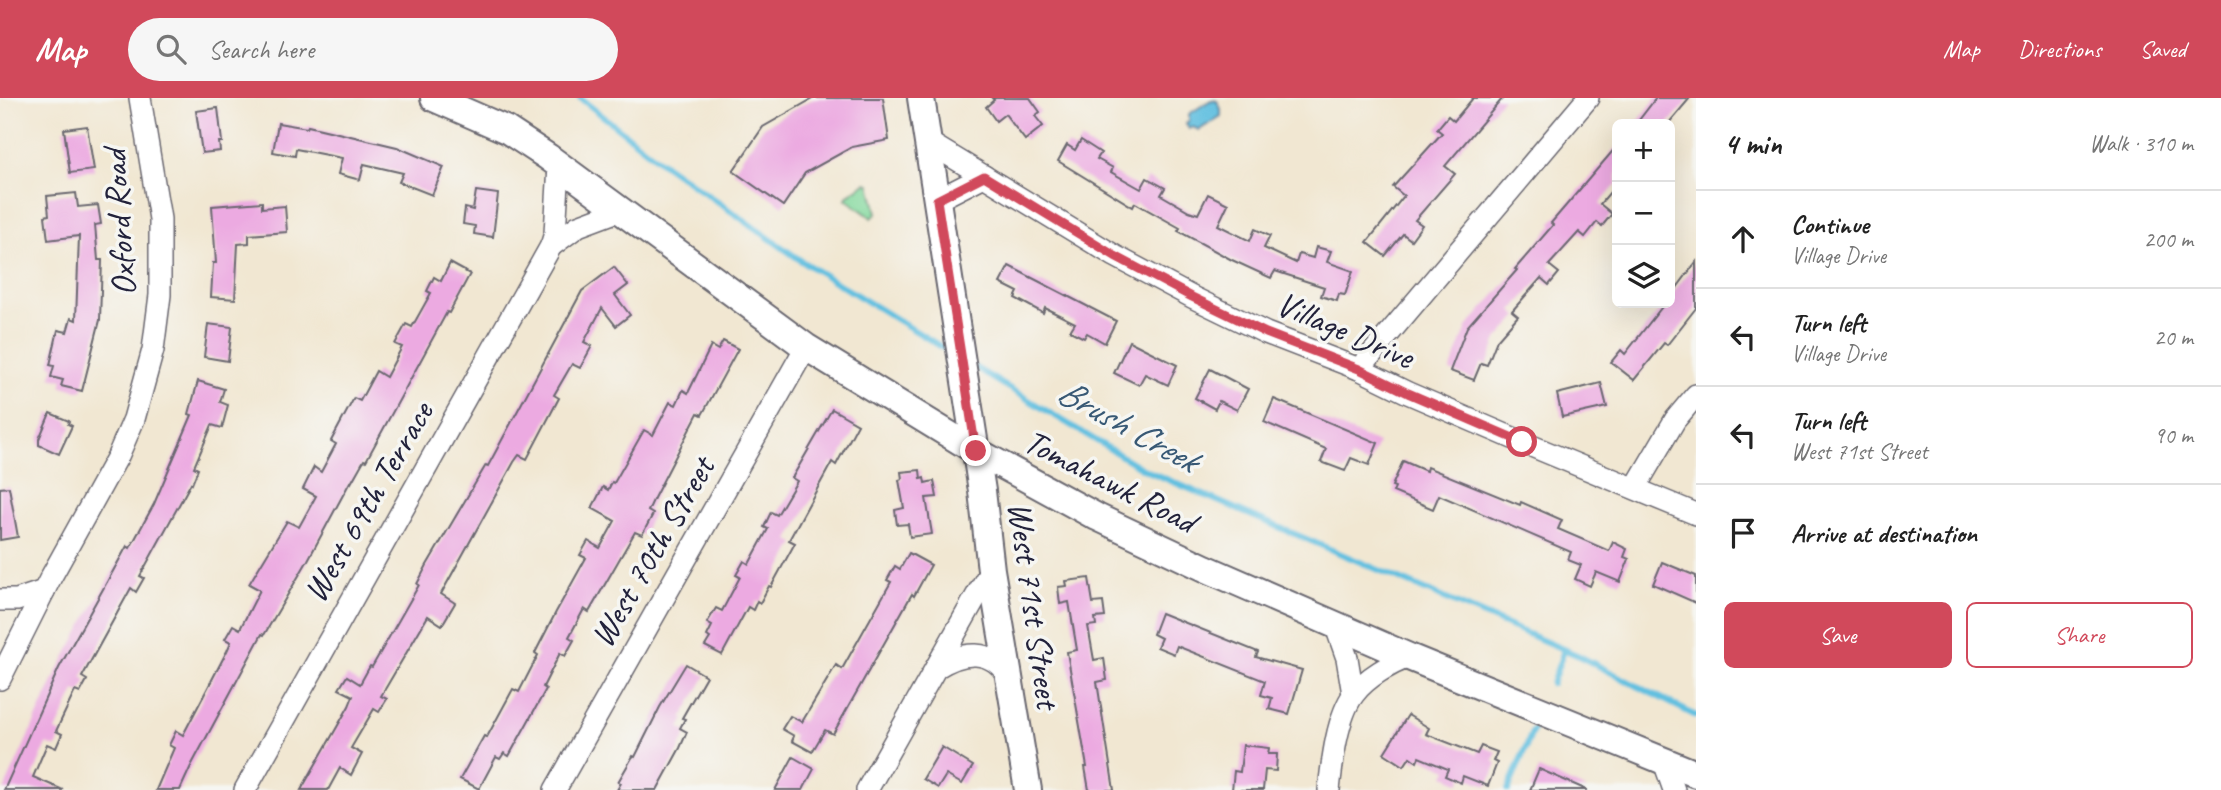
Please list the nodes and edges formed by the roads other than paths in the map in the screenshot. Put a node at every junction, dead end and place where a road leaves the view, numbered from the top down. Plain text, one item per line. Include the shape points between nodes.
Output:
1 (434, 98) edge
2 (921, 98) edge
3 (1588, 98) edge
4 (142, 101) edge
5 (928, 142) junction
6 (559, 166) junction
7 (984, 176) junction
8 (937, 200) junction
9 (618, 211) junction
10 (551, 246) junction
11 (806, 347) junction
12 (1359, 369) junction
13 (1696, 395) edge
14 (976, 451) junction
15 (1635, 488) junction
16 (1696, 514) edge
17 (991, 570) junction
18 (44, 591) junction
19 (0, 600) edge
20 (1335, 624) junction
21 (1409, 657) junction
22 (936, 668) junction
23 (1009, 677) junction
24 (0, 678) edge
25 (1353, 694) junction
26 (1663, 760) junction
27 (1696, 774) edge
28 (245, 790) edge
29 (555, 790) edge
30 (867, 790) edge
31 (1028, 790) edge
32 (1329, 790) edge
33 (1674, 790) edge

1 - 6 street, Tomahawk Road via 507,130
2 - 5 street, West 71st Street
3 - 12 street
4 - 18 street, Oxford Road via 160,219 160,296 153,350 134,419 118,456
5 - 7 street, Village Drive
5 - 8 street, West 71st Street
6 - 9 street, Tomahawk Road
6 - 10 street, West 69th Terrace
7 - 8 street
7 - 12 street, Village Drive via 1192,297 1266,333
8 - 14 street, West 71st Street
9 - 10 street, West 69th Terrace via 578,226
9 - 11 street, Tomahawk Road
10 - 28 street, West 69th Terrace
11 - 14 street, Tomahawk Road
11 - 29 street, West 70th Street
12 - 15 street, Village Drive
13 - 15 street via 1675,420
14 - 17 street, West 71st Street
14 - 20 street, Tomahawk Road via 1097,517
15 - 16 street, Village Drive
17 - 22 street
17 - 23 street, West 71st Street
18 - 19 street
18 - 24 street, Oxford Road
20 - 21 street, Tomahawk Road
20 - 25 street
21 - 25 street via 1392,663
21 - 26 street, Tomahawk Road
22 - 23 street via 962,656 984,656 996,661
22 - 30 street
23 - 31 street, West 71st Street
25 - 32 street via 1338,731
26 - 27 street, Tomahawk Road
26 - 33 street

